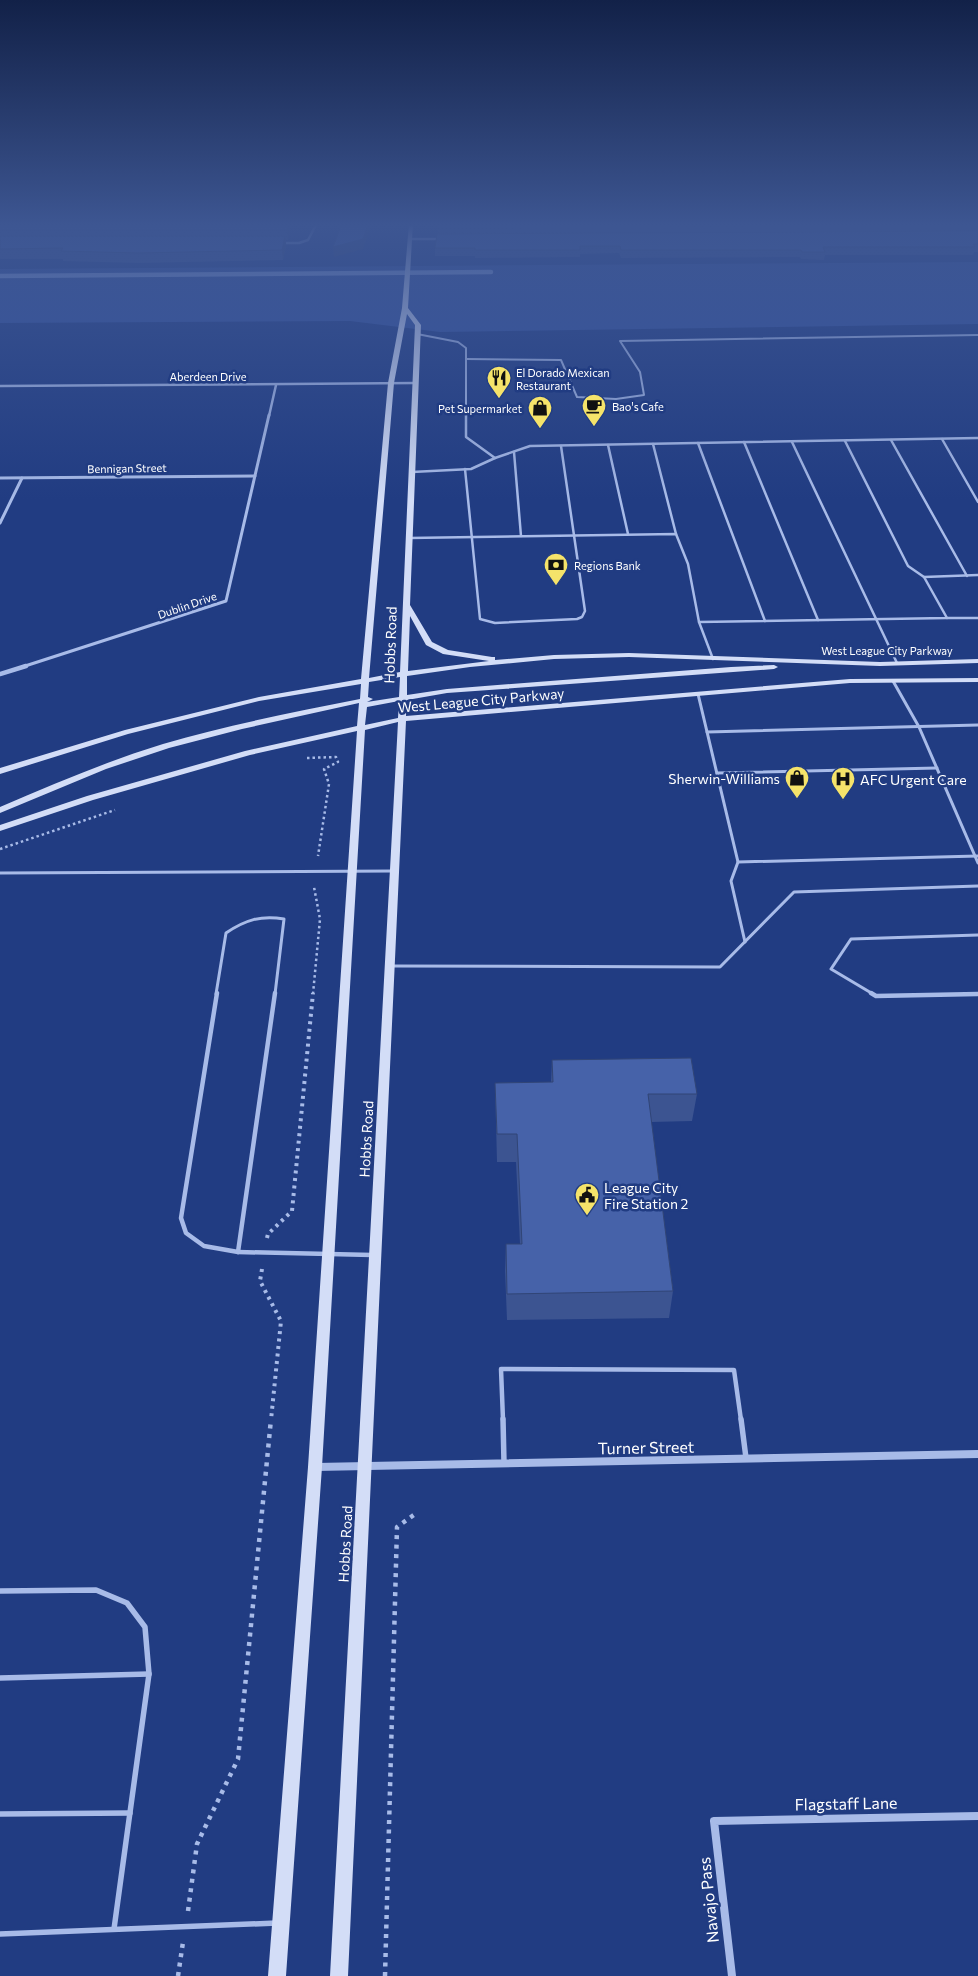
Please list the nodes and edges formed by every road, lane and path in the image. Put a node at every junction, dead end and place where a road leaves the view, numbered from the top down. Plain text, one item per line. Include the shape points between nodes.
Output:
1 (404, 315) edge
2 (411, 315) edge
3 (417, 334) junction
4 (978, 335) edge
5 (466, 360) junction
6 (415, 383) junction
7 (391, 384) junction
8 (276, 385) junction
9 (0, 386) edge
10 (978, 438) edge
11 (942, 439) junction
12 (845, 440) junction
13 (891, 440) junction
14 (744, 442) junction
15 (792, 442) junction
16 (698, 443) junction
17 (654, 444) junction
18 (608, 445) junction
19 (562, 446) junction
20 (514, 452) junction
21 (495, 458) junction
22 (465, 469) junction
23 (412, 472) junction
24 (255, 476) junction
25 (0, 478) edge
26 (22, 478) junction
27 (978, 502) edge
28 (0, 523) edge
29 (628, 534) junction
30 (676, 534) junction
31 (575, 535) junction
32 (521, 536) junction
33 (471, 537) junction
34 (409, 538) junction
35 (978, 575) edge
36 (967, 576) junction
37 (924, 577) junction
38 (407, 605) junction
39 (947, 618) junction
40 (978, 618) edge
41 (818, 620) junction
42 (875, 620) junction
43 (765, 621) junction
44 (700, 622) junction
45 (713, 659) junction
46 (978, 661) edge
47 (505, 662) junction
48 (897, 663) junction
49 (880, 664) junction
50 (0, 674) edge
51 (404, 674) junction
52 (978, 680) edge
53 (365, 681) junction
54 (893, 681) junction
55 (698, 694) junction
56 (403, 695) junction
57 (363, 703) junction
58 (402, 719) junction
59 (976, 725) edge
60 (919, 726) junction
61 (361, 727) junction
62 (707, 732) junction
63 (978, 732) edge
64 (937, 768) junction
65 (0, 771) edge
66 (717, 773) junction
67 (0, 810) edge
68 (0, 828) edge
69 (976, 856) edge
70 (738, 862) junction
71 (978, 863) edge
72 (394, 871) junction
73 (352, 872) junction
74 (0, 873) edge
75 (978, 886) edge
76 (978, 935) edge
77 (745, 942) junction
78 (389, 966) junction
79 (978, 994) edge
80 (238, 1252) junction
81 (328, 1255) junction
82 (375, 1255) junction
83 (978, 1454) edge
84 (746, 1458) junction
85 (504, 1463) junction
86 (363, 1466) junction
87 (316, 1468) junction
88 (418, 1512) dead end
89 (0, 1591) edge
90 (149, 1674) junction
91 (0, 1678) edge
92 (130, 1813) junction
93 (0, 1814) edge
94 (978, 1816) edge
95 (714, 1820) joint
96 (281, 1922) junction
97 (114, 1929) junction
98 (0, 1934) edge
99 (277, 1976) edge
100 (339, 1976) edge
101 (385, 1976) edge
102 (732, 1976) edge

1 - 7 street, Hobbs Road
2 - 3 street, Hobbs Road via 418,325
3 - 5 lane via 458,342 466,348
3 - 6 street, Hobbs Road
4 - 5 lane via 620,341 640,372 644,395 616,399 577,397 561,360
5 - 21 lane via 466,437
6 - 7 street, Aberdeen Drive
6 - 23 street, Hobbs Road
7 - 8 street, Aberdeen Drive
7 - 53 street, Hobbs Road
8 - 9 street, Aberdeen Drive
8 - 24 street, Dublin Drive
10 - 11 lane
11 - 13 lane
11 - 27 lane
12 - 13 lane
12 - 15 lane
12 - 37 lane via 908,566
13 - 36 lane
14 - 15 lane
14 - 16 lane
14 - 41 lane
15 - 42 lane
16 - 17 lane
16 - 43 lane
17 - 18 lane
17 - 30 lane
18 - 19 lane
18 - 29 lane
19 - 20 lane via 530,446
19 - 31 lane
20 - 21 lane
20 - 32 lane
21 - 22 lane
22 - 23 lane
22 - 33 lane
23 - 34 street, Hobbs Road
24 - 26 street, Bennigan Street
24 - 50 street, Dublin Drive via 226,601
25 - 26 street, Bennigan Street
26 - 28 street
29 - 30 lane
29 - 31 lane
30 - 44 lane via 688,564
31 - 32 lane
31 - 33 lane via 584,615 495,623 483,621 478,616
32 - 33 lane
33 - 34 lane
34 - 38 street, Hobbs Road
35 - 36 lane
36 - 37 lane
37 - 39 lane
38 - 47 street via 429,644 446,652
38 - 51 street, Hobbs Road
39 - 40 lane
39 - 42 lane
41 - 42 lane
41 - 43 lane
42 - 48 lane
43 - 44 lane
44 - 45 lane
45 - 47 street, West League City Parkway via 629,655
45 - 49 street, West League City Parkway
46 - 48 street, West League City Parkway
47 - 51 street, West League City Parkway
48 - 49 street, West League City Parkway
49 - 56 street via 730,668
51 - 53 street, West League City Parkway
51 - 56 street, Hobbs Road
52 - 54 street, West League City Parkway
53 - 57 street, Hobbs Road
53 - 65 street, West League City Parkway via 259,699 144,727
54 - 55 street, West League City Parkway via 850,681
54 - 60 lane
55 - 58 street, West League City Parkway
55 - 62 lane
56 - 57 street
56 - 58 street, Hobbs Road
57 - 61 street, Hobbs Road
57 - 67 street via 228,730 167,746 86,774
58 - 61 street, West League City Parkway
58 - 72 street, Hobbs Road
59 - 60 lane
59 - 63 lane
60 - 62 lane
60 - 64 lane
61 - 68 street, West League City Parkway via 248,753 90,798
61 - 73 street, Hobbs Road
62 - 66 lane
64 - 66 lane
64 - 69 lane
66 - 70 lane
69 - 70 lane
69 - 71 lane
70 - 77 lane via 732,881
72 - 73 lane
72 - 78 street, Hobbs Road
73 - 74 lane
73 - 81 street, Hobbs Road
75 - 77 lane via 794,892
76 - 79 lane via 851,939 831,969 876,996
77 - 78 lane via 720,967
78 - 82 street, Hobbs Road
80 - 80 lane via 284,930 284,919 269,916 247,920 226,933 181,1218 186,1233 204,1246
80 - 81 lane
81 - 82 lane
81 - 87 street, Hobbs Road
82 - 86 street, Hobbs Road
83 - 84 street, Turner Street
84 - 85 street, Turner Street
84 - 85 lane via 734,1370 500,1369
85 - 86 street, Turner Street
86 - 87 street, Turner Street
86 - 100 street, Hobbs Road
87 - 96 street, Hobbs Road
88 - 101 path via 397,1527
89 - 90 lane via 96,1590 127,1603 145,1628
90 - 91 lane
90 - 92 lane
92 - 93 lane
92 - 97 lane
94 - 95 street, Flagstaff Lane
95 - 102 street, Navajo Pass
96 - 97 lane
96 - 99 street, Hobbs Road
97 - 98 lane

